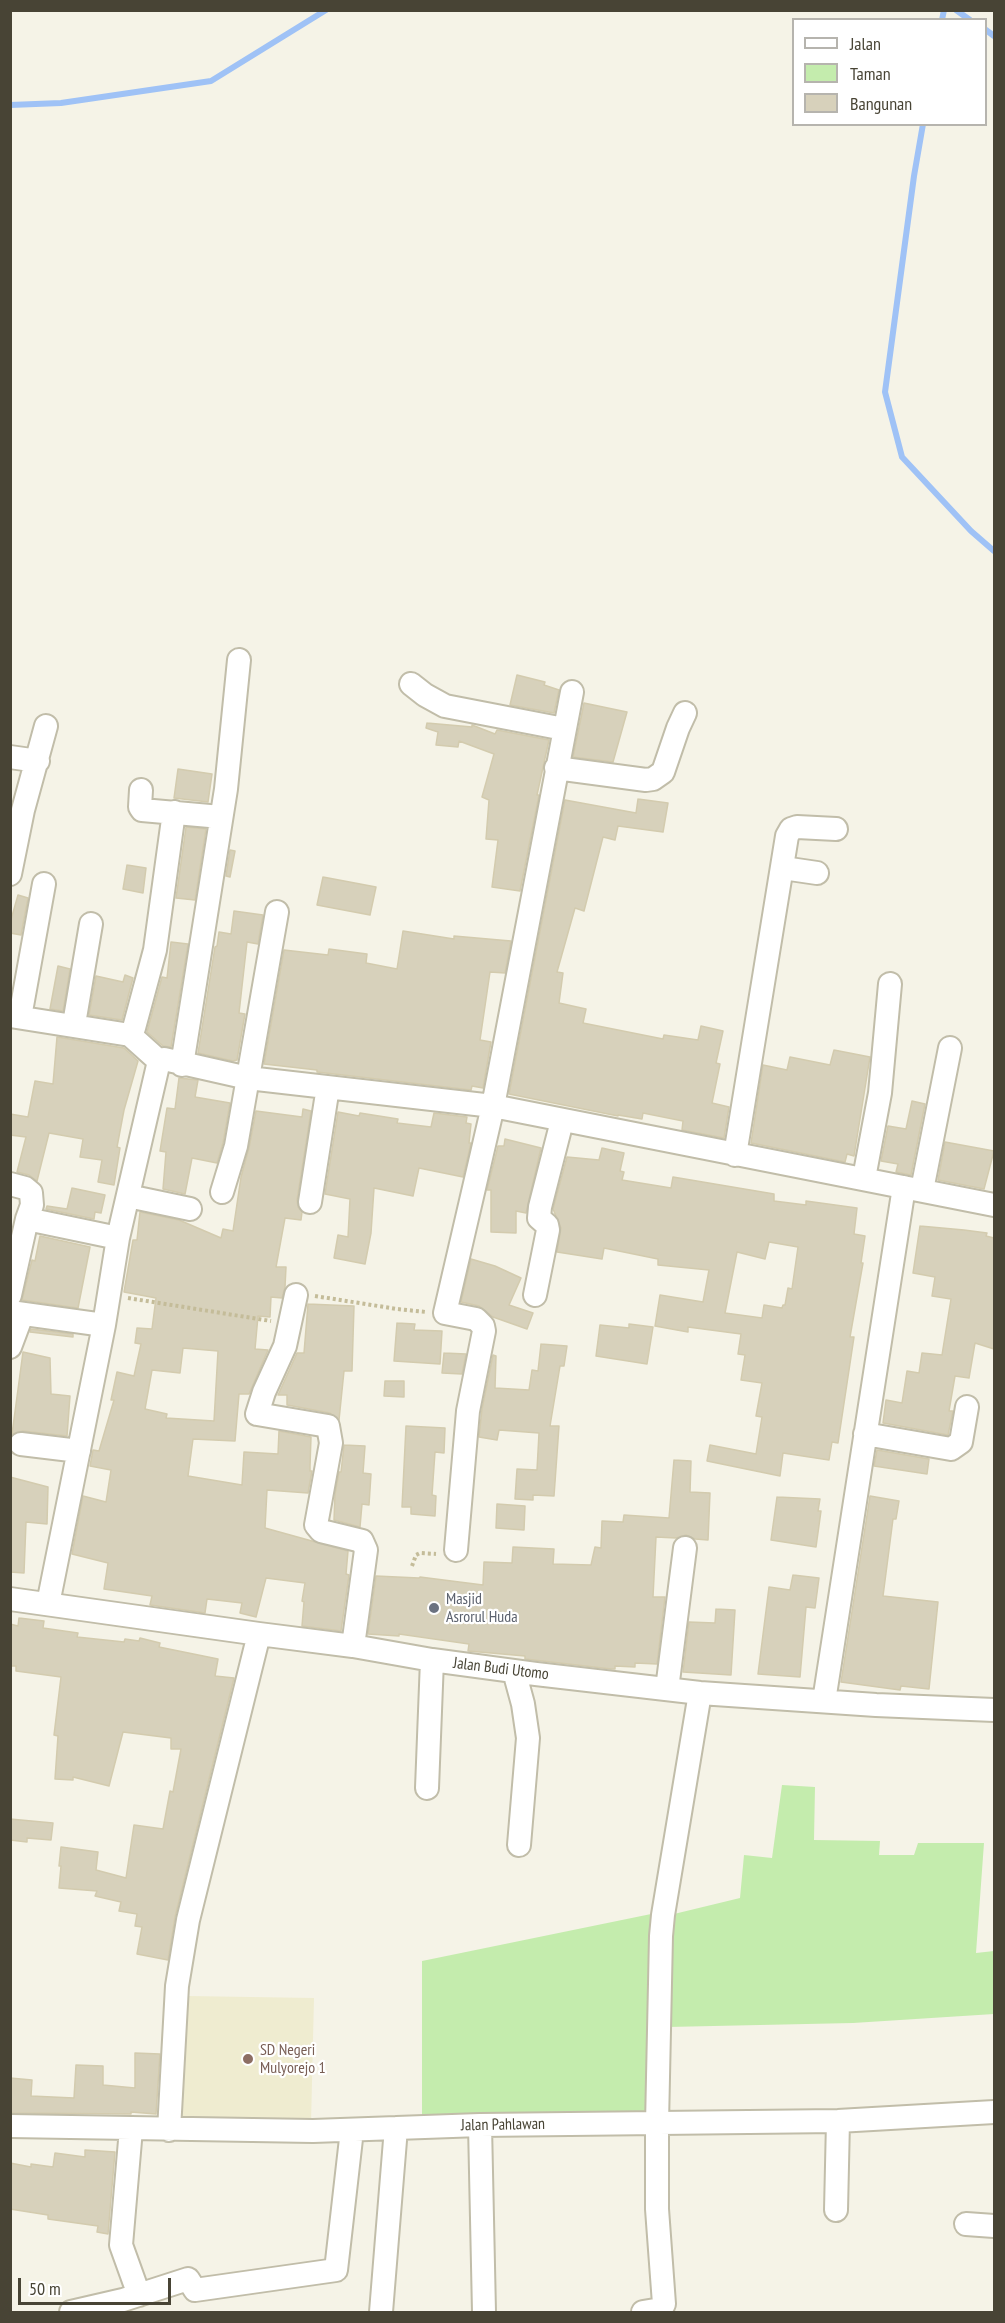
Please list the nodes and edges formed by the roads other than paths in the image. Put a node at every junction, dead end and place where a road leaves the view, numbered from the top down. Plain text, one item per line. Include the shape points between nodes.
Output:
1 (239, 660) dead end
2 (411, 684) dead end
3 (572, 692) dead end
4 (686, 713) dead end
5 (46, 726) dead end
6 (564, 729) junction
7 (10, 757) edge
8 (38, 761) junction
9 (556, 768) junction
10 (141, 790) dead end
11 (174, 812) junction
12 (222, 817) junction
13 (836, 830) dead end
14 (783, 868) junction
15 (817, 873) dead end
16 (10, 874) edge
17 (44, 884) dead end
18 (277, 912) dead end
19 (91, 924) dead end
20 (890, 984) dead end
21 (15, 1016) edge
22 (74, 1024) junction
23 (130, 1035) junction
24 (950, 1048) dead end
25 (159, 1061) junction
26 (182, 1065) junction
27 (248, 1078) junction
28 (328, 1087) junction
29 (493, 1106) junction
30 (562, 1121) junction
31 (735, 1155) junction
32 (864, 1178) junction
33 (10, 1184) edge
34 (913, 1189) junction
35 (222, 1192) dead end
36 (128, 1196) junction
37 (310, 1202) dead end
38 (994, 1205) edge
39 (190, 1209) dead end
40 (27, 1219) junction
41 (118, 1238) junction
42 (12, 1281) edge
43 (535, 1295) dead end
44 (296, 1296) road end
45 (16, 1313) edge
46 (104, 1325) junction
47 (10, 1347) edge
48 (967, 1407) dead end
49 (865, 1434) junction
50 (21, 1444) dead end
51 (79, 1451) junction
52 (685, 1548) dead end
53 (456, 1551) road end
54 (10, 1599) edge
55 (48, 1604) junction
56 (259, 1634) junction
57 (353, 1646) junction
58 (432, 1660) junction
59 (514, 1671) junction
60 (667, 1689) junction
61 (700, 1693) junction
62 (824, 1701) junction
63 (994, 1710) edge
64 (427, 1788) dead end
65 (519, 1845) dead end
66 (994, 2112) edge
67 (838, 2121) junction
68 (657, 2124) junction
69 (480, 2125) junction
70 (10, 2126) edge
71 (396, 2128) junction
72 (131, 2129) junction
73 (169, 2130) junction
74 (352, 2130) junction
75 (836, 2210) dead end
76 (966, 2224) dead end
77 (994, 2226) edge
78 (140, 2295) junction
79 (71, 2313) edge
80 (381, 2313) edge
81 (484, 2313) edge
82 (643, 2313) edge

1 - 12 street
2 - 6 street via 445,706
3 - 6 street
4 - 9 street via 663,771 653,779
5 - 8 street
6 - 9 street
7 - 8 street
8 - 16 street
9 - 29 street
10 - 11 street via 142,810
11 - 12 street
11 - 23 street via 155,950
12 - 26 street
13 - 14 street via 797,826 791,829
14 - 15 street
14 - 31 street
17 - 21 street
18 - 27 street
19 - 22 street
20 - 32 street via 880,1094
21 - 22 street
22 - 23 street
23 - 25 street
24 - 34 street
25 - 26 street
25 - 36 street
26 - 27 street
27 - 28 street
27 - 35 street via 236,1146
28 - 29 street
28 - 37 street
29 - 30 street
29 - 53 street via 445,1313 476,1319 484,1331 468,1411
30 - 31 street
30 - 43 street via 540,1207 539,1218 548,1230
31 - 32 street
32 - 34 street
33 - 40 street via 31,1193
34 - 38 street
34 - 49 street
36 - 39 street
36 - 41 street
40 - 41 street
40 - 42 street
41 - 46 street
44 - 57 street via 285,1346 257,1414 328,1426 332,1443 316,1525 321,1531 362,1541 366,1550
45 - 46 street
45 - 47 street
46 - 51 street
48 - 49 street via 961,1442 951,1449
49 - 62 street
50 - 51 street
51 - 55 street
52 - 60 street
54 - 55 street, Jalan Budi Utomo
55 - 56 street, Jalan Budi Utomo
56 - 57 street, Jalan Budi Utomo
56 - 73 street via 188,1920 177,1986
57 - 58 street, Jalan Budi Utomo
58 - 59 street, Jalan Budi Utomo
58 - 64 street
59 - 60 street, Jalan Budi Utomo
59 - 65 street via 524,1704 528,1738
60 - 61 street, Jalan Budi Utomo
61 - 62 street, Jalan Budi Utomo
61 - 68 street via 663,1915
62 - 63 street, Jalan Budi Utomo
66 - 67 street, Jalan Pahlawan
67 - 68 street, Jalan Pahlawan
67 - 75 street
68 - 69 street, Jalan Pahlawan
68 - 82 street via 657,2209 664,2304
69 - 71 street, Jalan Pahlawan
69 - 81 street
70 - 72 street, Jalan Pahlawan
71 - 74 street, Jalan Pahlawan
71 - 80 street
72 - 73 street, Jalan Pahlawan
72 - 78 street via 121,2245
73 - 74 street, Jalan Pahlawan
74 - 78 street via 336,2270 195,2290 188,2279
76 - 77 street
78 - 79 street

